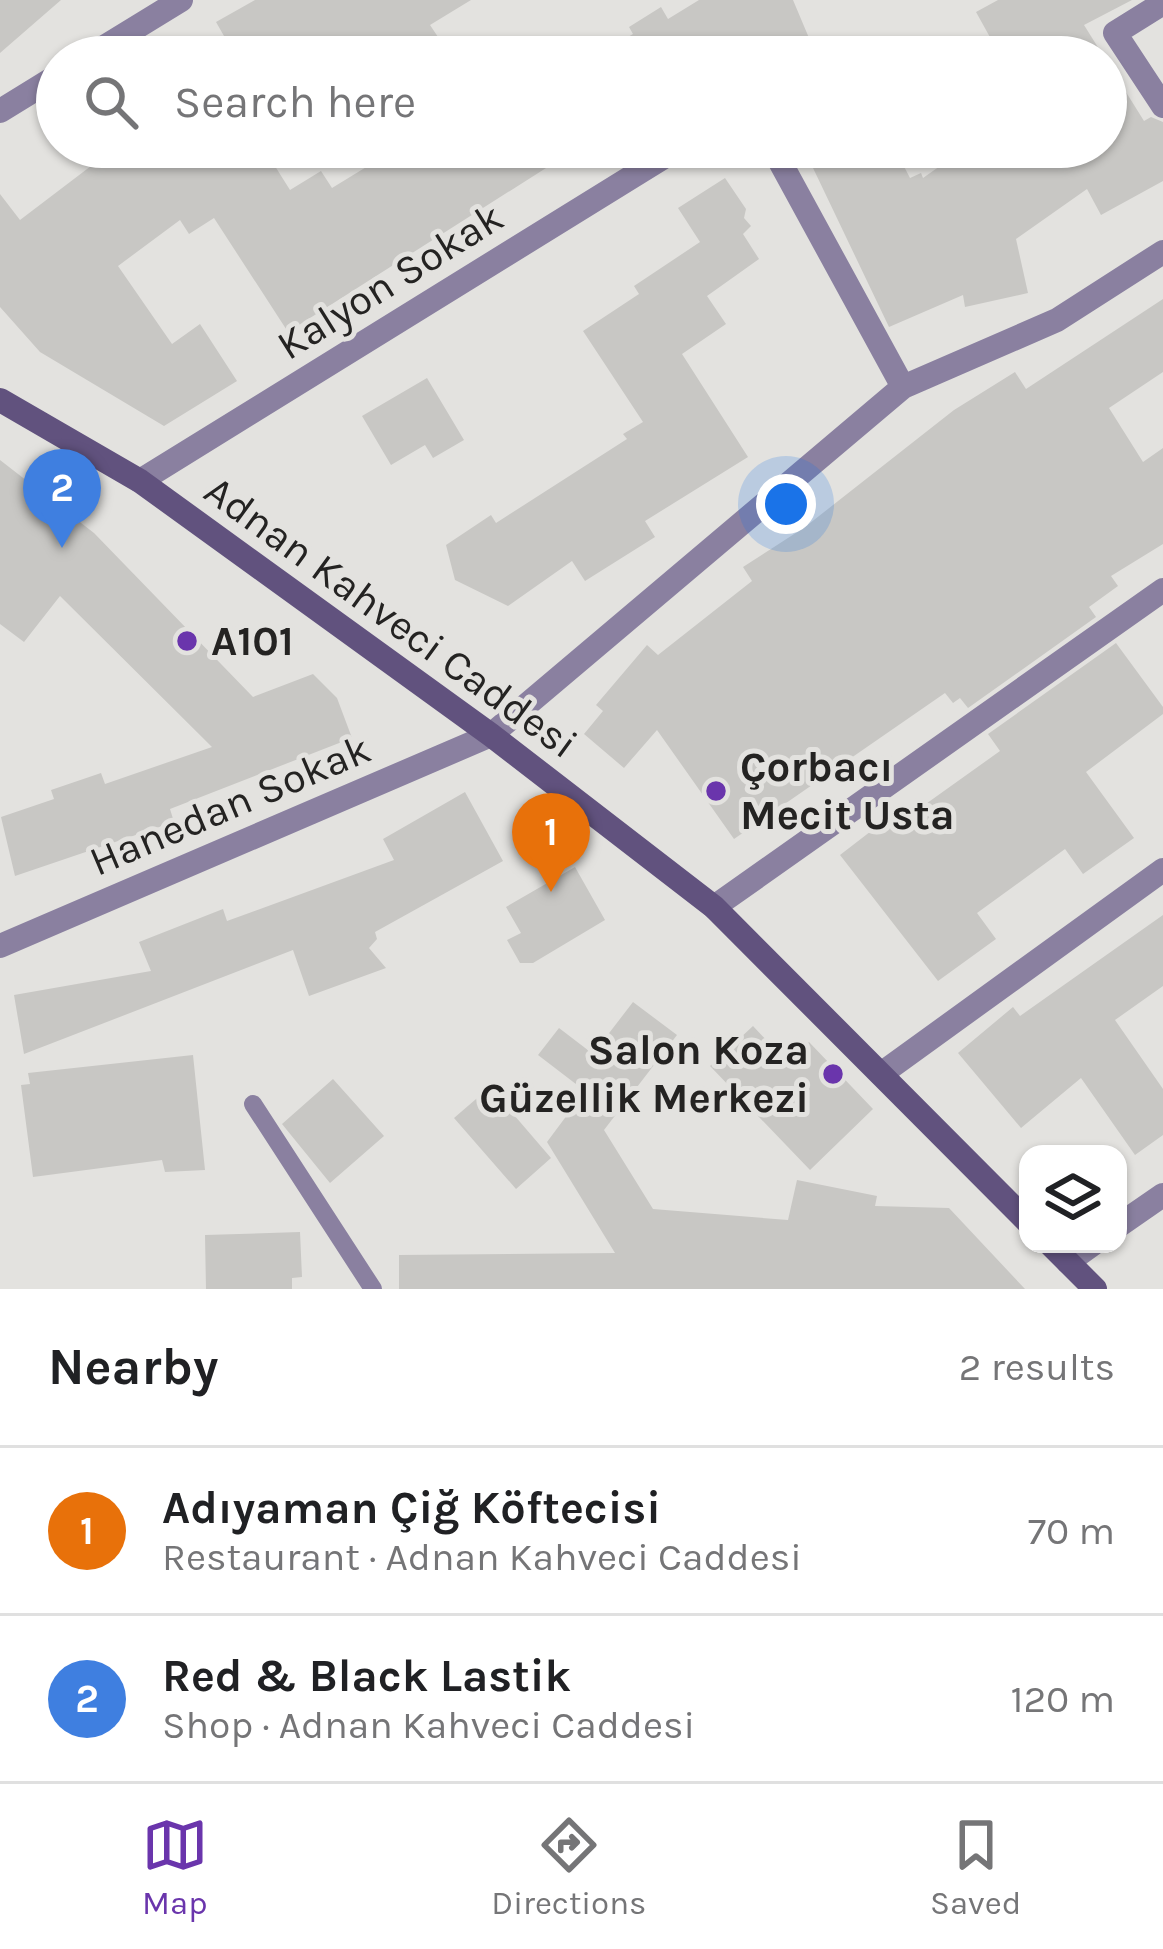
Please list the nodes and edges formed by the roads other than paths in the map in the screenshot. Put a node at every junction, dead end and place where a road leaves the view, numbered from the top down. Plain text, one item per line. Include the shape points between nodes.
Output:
1 (181, 0) edge
2 (1163, 2) edge
3 (122, 36) edge
4 (1117, 36) edge
5 (1127, 51) edge
6 (36, 89) edge
7 (1163, 106) edge
8 (0, 111) edge
9 (646, 168) edge
10 (783, 168) edge
11 (1163, 251) edge
12 (903, 387) junction
13 (0, 400) edge
14 (140, 481) junction
15 (1163, 590) edge
16 (491, 735) junction
17 (1163, 870) edge
18 (714, 907) junction
19 (0, 946) edge
20 (881, 1074) junction
21 (254, 1104) dead end
22 (1163, 1195) edge
23 (1019, 1213) edge
24 (1127, 1220) edge
25 (1059, 1253) edge
26 (373, 1289) edge
27 (1095, 1289) edge

1 - 3 street
2 - 4 street
5 - 7 street
6 - 8 street
9 - 14 street, Kalyon Sokak
10 - 12 street
11 - 12 street, Hanedan Sokak via 1057,320
12 - 16 street, Hanedan Sokak
13 - 14 main road, Adnan Kahveci Caddesi
14 - 16 main road, Adnan Kahveci Caddesi
15 - 18 street
16 - 18 main road, Adnan Kahveci Caddesi
16 - 19 street, Hanedan Sokak
17 - 20 street
18 - 20 main road, Adnan Kahveci Caddesi
20 - 23 main road, Adnan Kahveci Caddesi
21 - 26 lane
22 - 24 street
25 - 27 main road

